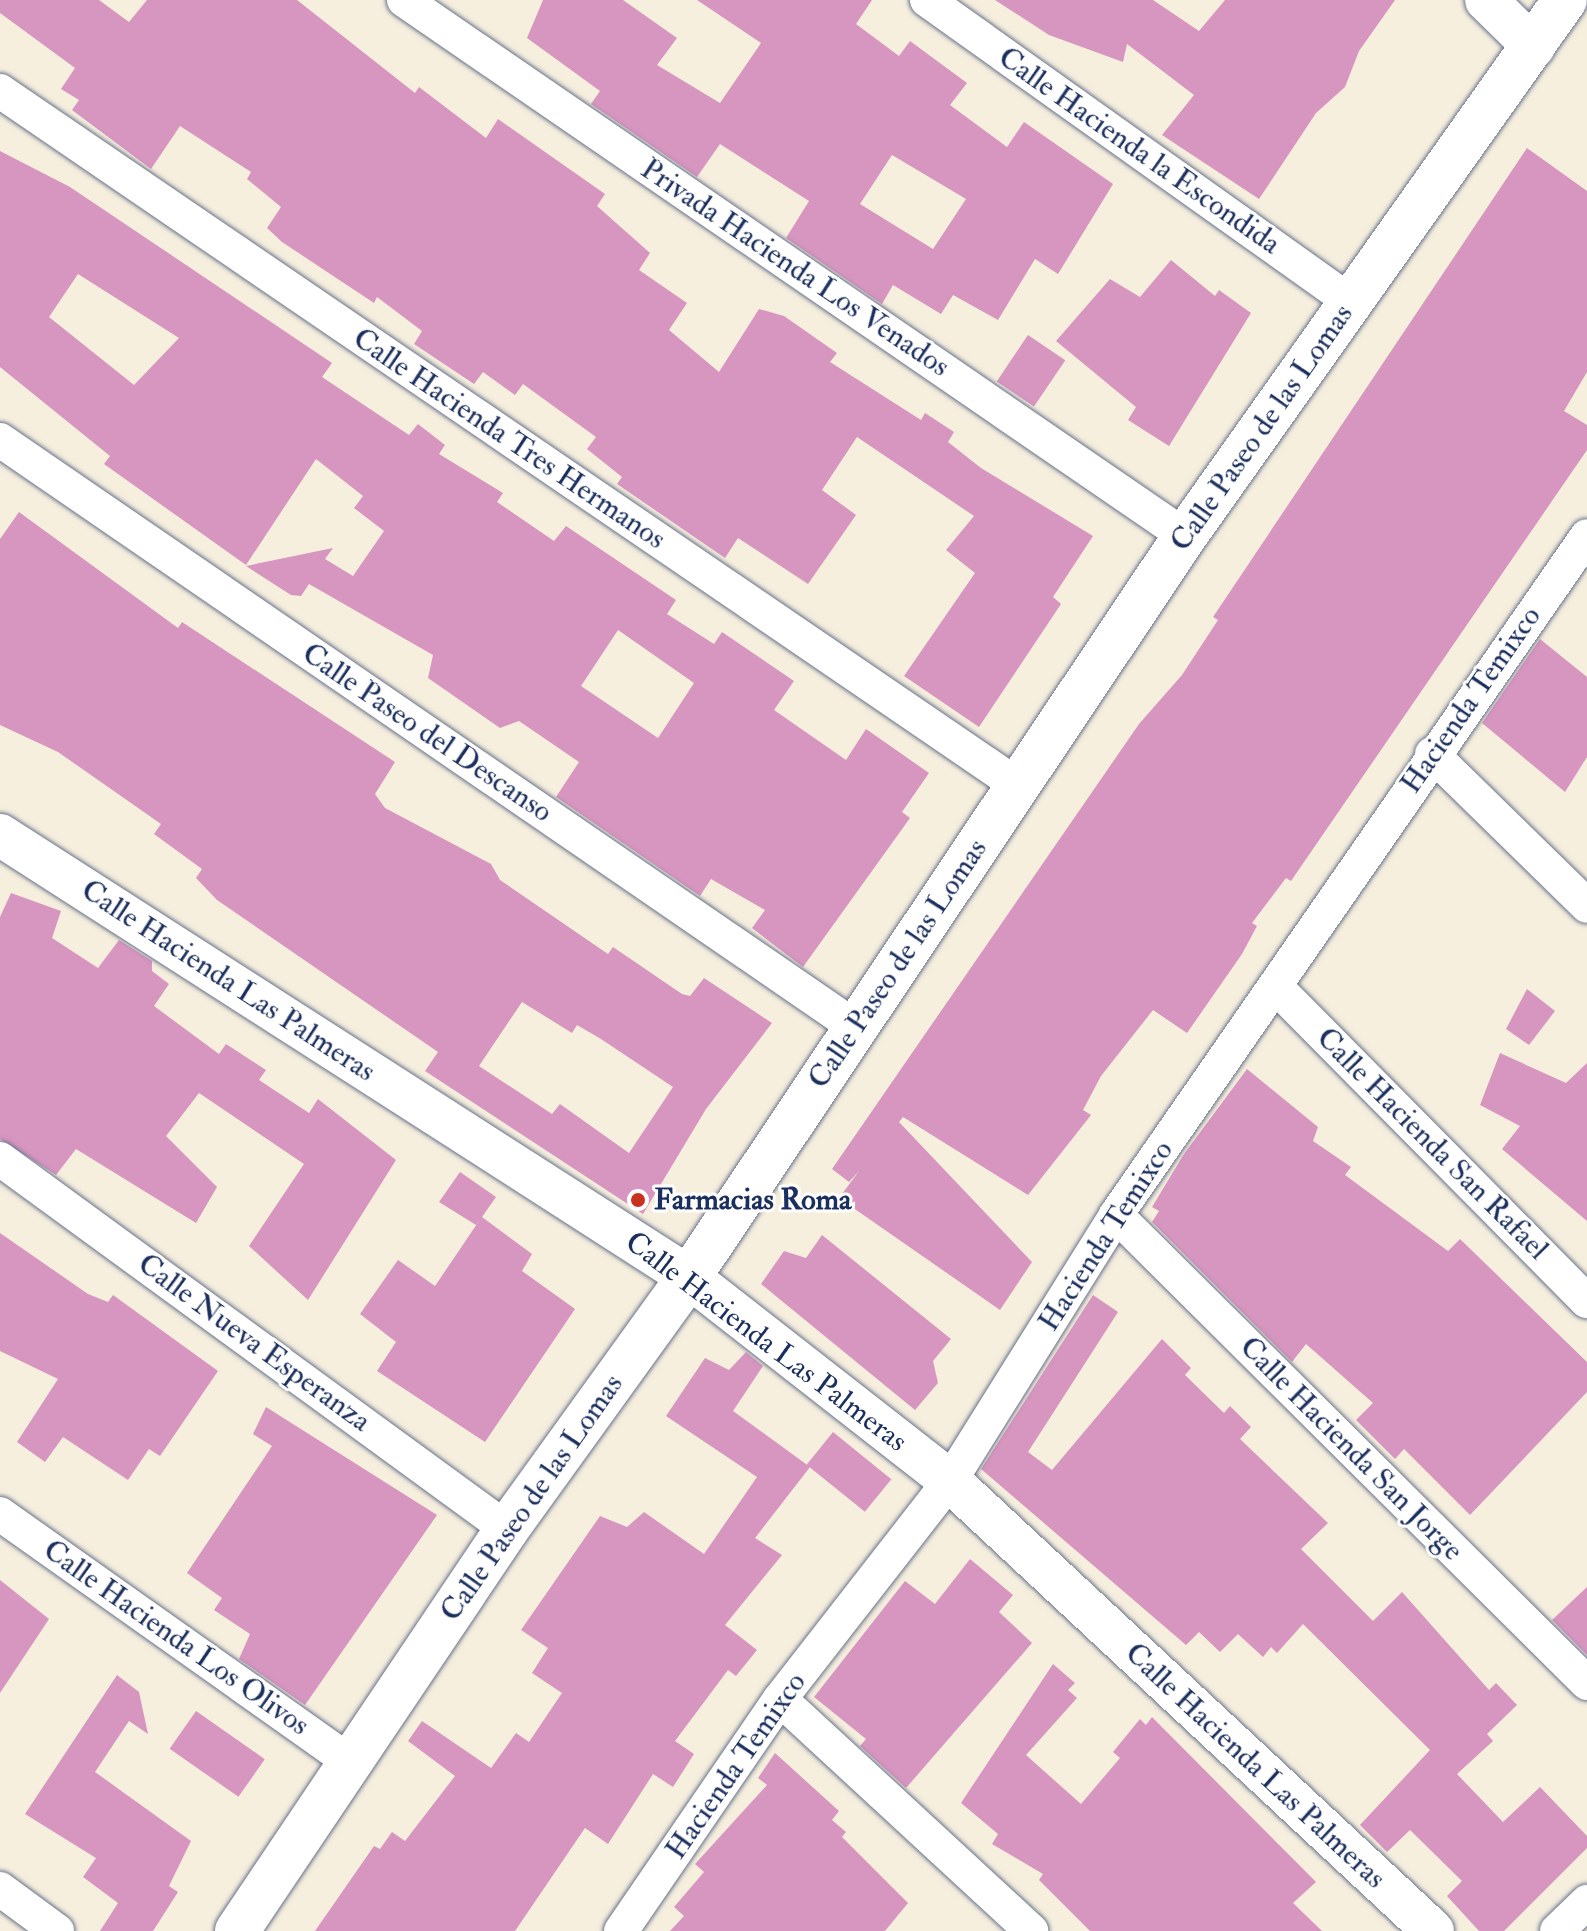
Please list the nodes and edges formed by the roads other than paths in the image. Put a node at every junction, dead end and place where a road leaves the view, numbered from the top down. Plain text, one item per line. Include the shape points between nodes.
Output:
1 (404, 0) edge
2 (927, 0) edge
3 (1486, 0) edge
4 (1565, 0) edge
5 (1534, 47) junction
6 (0, 91) edge
7 (1351, 302) junction
8 (0, 440) edge
9 (1185, 536) junction
10 (1587, 536) edge
11 (1432, 754) junction
12 (1019, 786) junction
13 (8, 844) edge
14 (1587, 906) edge
15 (1276, 987) junction
16 (854, 1026) junction
17 (0, 1159) edge
18 (1116, 1215) junction
19 (689, 1277) junction
20 (1587, 1301) edge
21 (950, 1481) junction
22 (0, 1514) edge
23 (507, 1529) junction
24 (1587, 1683) edge
25 (780, 1699) junction
26 (352, 1763) junction
27 (0, 1889) edge
28 (1587, 1902) edge
29 (57, 1931) edge
30 (237, 1931) edge
31 (621, 1931) edge
32 (1031, 1931) edge
33 (1433, 1931) edge
34 (1557, 1931) edge

1 - 9 street, Privada Hacienda Los Venados
2 - 7 street, Calle Hacienda la Escondida
3 - 5 street
4 - 5 main road, Calle Paseo de las Lomas
5 - 7 main road, Calle Paseo de las Lomas
6 - 12 street, Calle Hacienda Tres Hermanos
7 - 9 main road, Calle Paseo de las Lomas
8 - 16 street, Calle Paseo del Descanso
9 - 12 main road, Calle Paseo de las Lomas
10 - 11 street, Hacienda Temixco
11 - 14 street
11 - 15 street, Hacienda Temixco
12 - 16 main road, Calle Paseo de las Lomas
13 - 19 street, Calle Hacienda Las Palmeras
15 - 18 street, Hacienda Temixco
15 - 20 street, Calle Hacienda San Rafael
16 - 19 main road, Calle Paseo de las Lomas
17 - 23 street, Calle Nueva Esperanza
18 - 21 street, Hacienda Temixco
18 - 24 street, Calle Hacienda San Jorge
19 - 21 street, Calle Hacienda Las Palmeras
19 - 23 main road, Calle Paseo de las Lomas
21 - 25 street, Hacienda Temixco
21 - 33 street, Calle Hacienda Las Palmeras
22 - 26 street, Calle Hacienda Los Olivos
23 - 26 main road, Calle Paseo de las Lomas
25 - 31 street, Hacienda Temixco
25 - 32 street
26 - 30 main road, Calle Paseo de las Lomas
27 - 29 street
28 - 34 street

